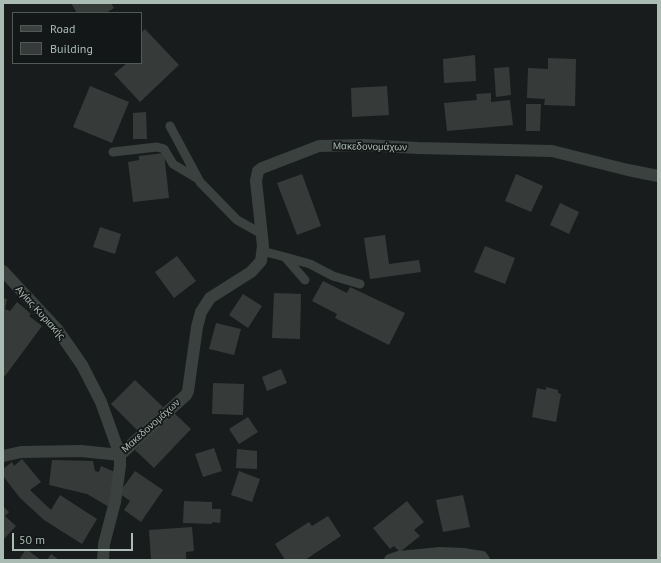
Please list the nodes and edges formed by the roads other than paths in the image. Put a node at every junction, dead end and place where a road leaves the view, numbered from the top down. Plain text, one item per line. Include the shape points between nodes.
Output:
1 (170, 126) dead end
2 (112, 152) dead end
3 (658, 176) edge
4 (199, 180) junction
5 (262, 234) junction
6 (262, 251) junction
7 (285, 257) junction
8 (3, 272) edge
9 (305, 280) dead end
10 (360, 284) dead end
11 (120, 455) junction
12 (3, 456) edge
13 (103, 560) edge
14 (390, 560) edge
15 (484, 560) edge

1 - 4 lane
2 - 4 lane via 157,147 164,149 173,164
3 - 5 street, Μακεδονομάχων via 552,151 319,146 262,168 258,172 256,181
4 - 5 lane via 237,220
5 - 6 street, Μακεδονομάχων
6 - 7 lane
6 - 11 street, Μακεδονομάχων via 260,261 251,272 210,298 201,312 186,395
7 - 9 lane
7 - 10 lane
8 - 11 street, Αγίας Κυριακής via 58,329 82,365 101,402
11 - 12 street, Μακεδονομάχων via 82,451 21,452
11 - 13 street, Αγίας Κυριακής via 115,502 104,544
14 - 15 street via 440,553 482,557

